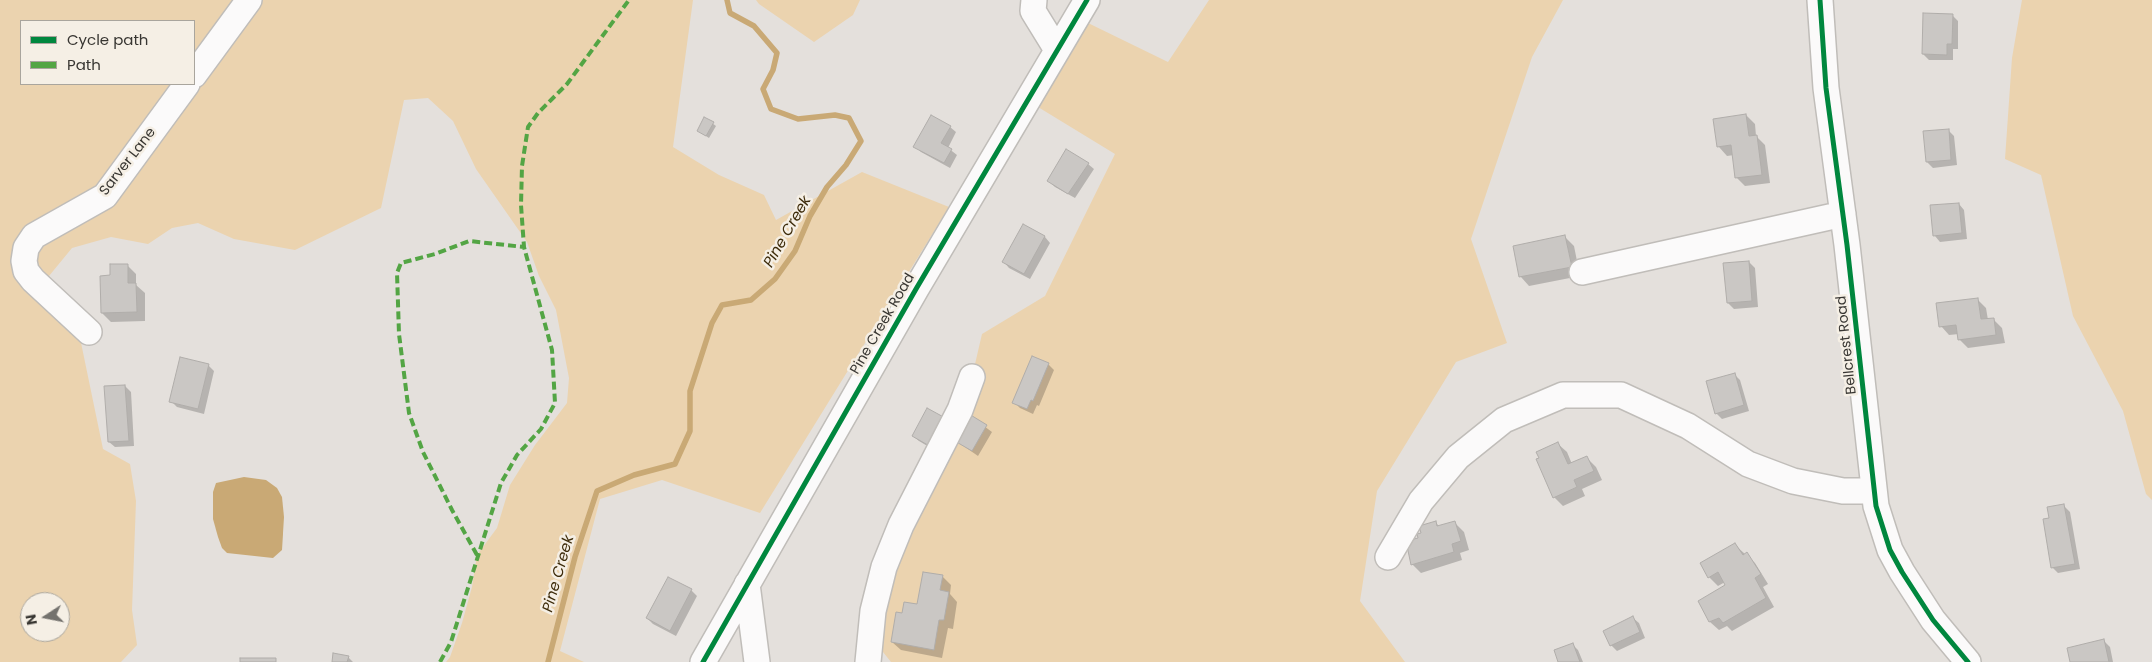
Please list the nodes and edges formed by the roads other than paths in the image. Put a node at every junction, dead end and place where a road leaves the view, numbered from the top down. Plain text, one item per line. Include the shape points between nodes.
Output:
1 (249, 0) edge
2 (1034, 0) edge
3 (1087, 0) edge
4 (1820, 0) edge
5 (1057, 50) junction
6 (195, 74) edge
7 (186, 85) edge
8 (1843, 214) junction
9 (1582, 272) dead end
10 (89, 332) dead end
11 (972, 377) dead end
12 (1874, 491) junction
13 (1388, 557) dead end
14 (747, 584) junction
15 (703, 662) edge
16 (757, 662) edge
17 (868, 662) edge
18 (1968, 662) edge

1 - 6 street
2 - 5 street via 1033,11
3 - 5 street, Pine Creek Road
4 - 8 street, Bellcrest Road via 1826,88
5 - 14 street, Pine Creek Road
7 - 10 street, Sarver Lane via 105,196 34,236 26,248 26,272
8 - 9 street
8 - 12 street, Bellcrest Road
11 - 17 street via 960,410 901,525 884,567 873,611
12 - 13 street via 1843,491 1792,481 1748,464 1688,426 1621,395 1562,395 1504,420 1458,457 1421,502
12 - 18 street, Bellcrest Road via 1882,528 1902,572 1933,620
14 - 15 street, Pine Creek Road
14 - 16 street

